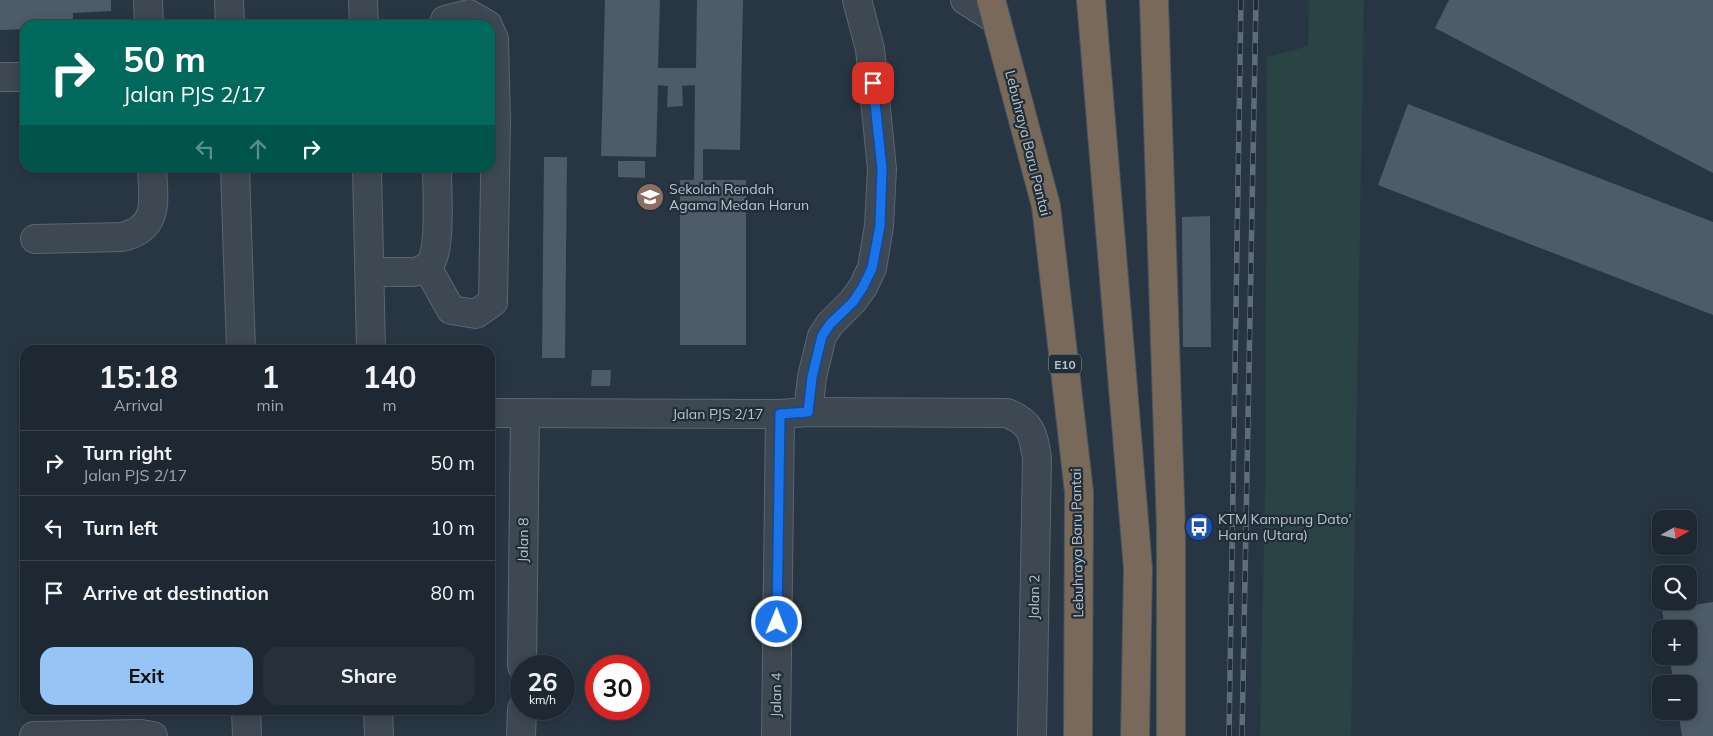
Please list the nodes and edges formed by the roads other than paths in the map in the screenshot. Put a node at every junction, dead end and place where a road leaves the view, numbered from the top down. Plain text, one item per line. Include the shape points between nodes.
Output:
1 (148, 0) edge
2 (229, 0) edge
3 (363, 0) edge
4 (858, 0) edge
5 (965, 0) edge
6 (1091, 0) edge
7 (1154, 0) edge
8 (993, 10) edge
9 (149, 20) edge
10 (230, 20) edge
11 (364, 20) edge
12 (445, 20) edge
13 (479, 20) edge
14 (0, 77) edge
15 (20, 77) edge
16 (495, 80) edge
17 (152, 172) edge
18 (234, 172) edge
19 (368, 172) edge
20 (437, 172) edge
21 (36, 238) dead end
22 (427, 267) junction
23 (370, 272) junction
24 (241, 345) edge
25 (371, 345) edge
26 (808, 412) junction
27 (495, 413) edge
28 (525, 413) junction
29 (780, 414) junction
30 (1037, 458) joint
31 (522, 655) edge
32 (246, 715) edge
33 (378, 715) edge
34 (522, 720) edge
35 (34, 736) edge
36 (153, 736) edge
37 (247, 736) edge
38 (379, 736) edge
39 (521, 736) edge
40 (776, 736) edge
41 (1032, 736) edge
42 (1078, 736) edge
43 (1136, 736) edge
44 (1171, 736) edge

1 - 9 street
2 - 10 street
3 - 11 street
4 - 26 street via 870,49 881,160 880,226 872,268 863,287 822,336
5 - 8 street
6 - 43 highway via 1138,569
7 - 44 highway via 1171,530
8 - 42 highway, Lebuhraya Baru Pantai / E10 via 1046,206 1079,492
12 - 13 street via 469,14
14 - 15 street
16 - 22 street via 493,302 476,314 451,310
17 - 21 street via 151,217 134,234 122,237
18 - 24 street
19 - 23 street
20 - 22 street via 435,253
22 - 23 street via 414,272
23 - 25 street
26 - 29 street, Jalan PJS 2/17
26 - 30 street, Jalan PJS 2/17 via 1007,413 1021,419 1030,430
27 - 28 street, Jalan PJS 2/17
28 - 29 street, Jalan PJS 2/17
28 - 31 street, Jalan 8
29 - 40 street, Jalan 4
30 - 41 street, Jalan 2
32 - 37 street
33 - 38 street
34 - 39 street
35 - 36 street

